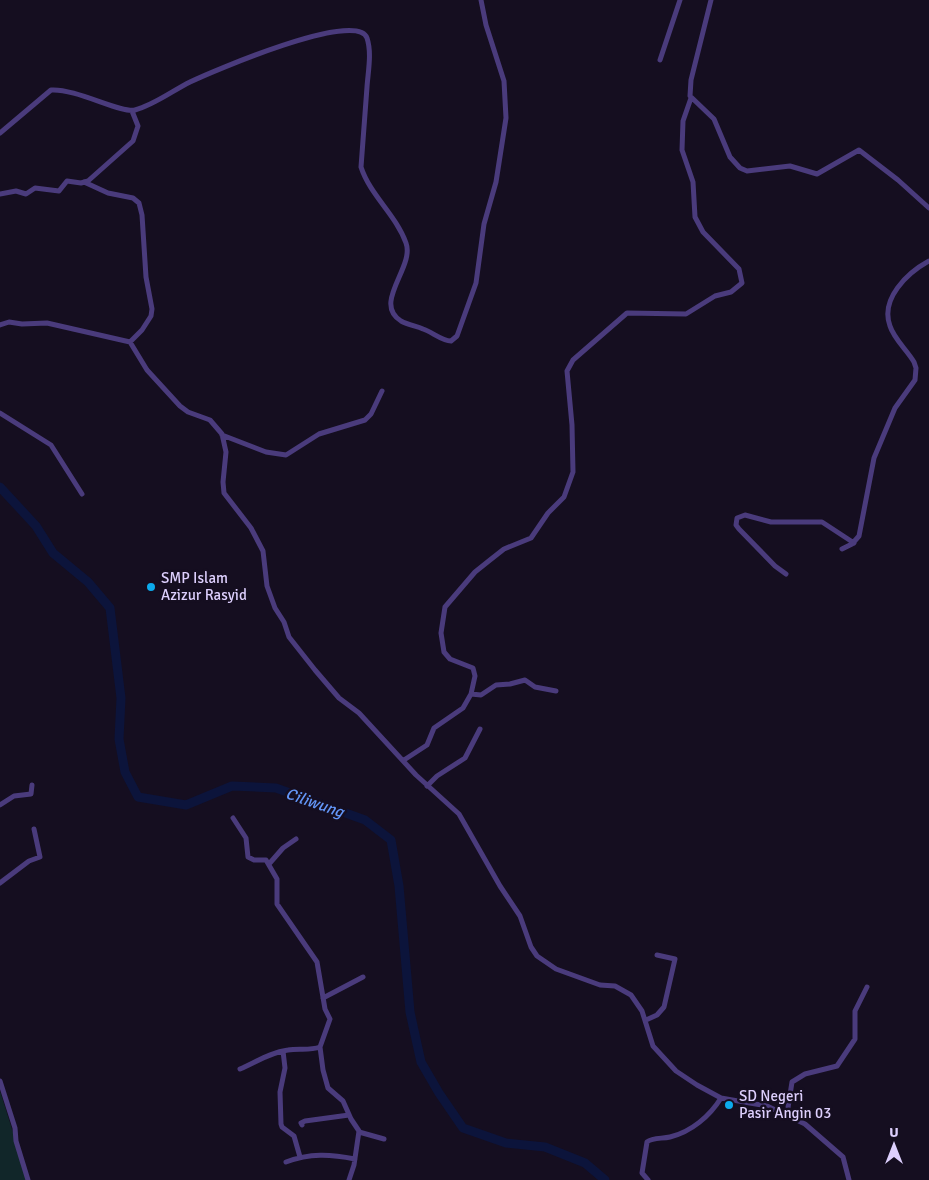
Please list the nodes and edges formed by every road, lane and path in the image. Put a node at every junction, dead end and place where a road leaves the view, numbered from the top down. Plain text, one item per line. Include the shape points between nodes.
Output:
1 (481, 0) edge
2 (680, 0) edge
3 (711, 0) edge
4 (660, 60) dead end
5 (691, 98) junction
6 (132, 110) junction
7 (0, 133) edge
8 (84, 182) junction
9 (0, 194) edge
10 (929, 208) edge
11 (929, 261) edge
12 (0, 325) edge
13 (130, 342) junction
14 (382, 391) dead end
15 (0, 413) edge
16 (222, 435) junction
17 (82, 494) dead end
18 (854, 543) junction
19 (842, 549) dead end
20 (786, 574) dead end
21 (556, 691) dead end
22 (471, 694) junction
23 (480, 729) dead end
24 (404, 760) junction
25 (32, 785) dead end
26 (427, 786) junction
27 (0, 805) edge
28 (234, 818) dead end
29 (34, 829) dead end
30 (296, 839) dead end
31 (269, 864) junction
32 (0, 883) edge
33 (657, 955) dead end
34 (363, 977) dead end
35 (867, 987) dead end
36 (323, 998) junction
37 (646, 1020) junction
38 (320, 1047) junction
39 (283, 1051) junction
40 (240, 1070) dead end
41 (0, 1081) edge
42 (721, 1098) junction
43 (786, 1114) junction
44 (349, 1115) junction
45 (302, 1125) dead end
46 (359, 1132) junction
47 (384, 1140) dead end
48 (300, 1157) junction
49 (355, 1159) junction
50 (286, 1162) dead end
51 (28, 1180) edge
52 (349, 1180) edge
53 (648, 1180) edge
54 (849, 1180) edge

1 - 6 street via 504,81 506,118 476,283 456,336 451,341 403,322 392,309 392,294 408,253 403,235 366,180 361,167 369,62 367,38 362,31 333,32 288,44 213,72
2 - 4 street
3 - 5 street via 691,80
5 - 10 street via 714,119 730,157 743,170 790,166 818,174 859,150
5 - 22 street via 683,120 682,154 693,182 696,220 706,236 738,267 742,283 731,292 712,298 686,314 627,313 571,362 566,378 571,411 573,472 565,496 548,513 531,538 504,549 482,566 449,600 444,611 441,636 444,652 450,660 473,668 475,676
6 - 7 street via 88,96 51,90
6 - 8 street via 138,126 133,141
8 - 9 street via 67,181 57,191 35,188 26,194 16,191
8 - 13 street via 99,190 133,198 141,208 146,277 152,309 145,326
11 - 18 street via 902,283 890,302 887,314 890,328 914,362 916,374 893,412 874,458 862,528
12 - 13 street via 9,322 47,323
13 - 16 street via 147,370 180,406 210,420
14 - 16 street via 365,420 319,434 286,455 266,452
15 - 17 street via 52,445
16 - 24 street via 226,455 224,493 251,528 263,551 267,586 289,637 326,684
18 - 19 street
18 - 20 street via 822,522 771,522 746,515 737,518 739,529
21 - 22 street via 535,687 523,680 496,684 481,695
22 - 24 street via 463,708 436,727 426,746
23 - 26 street via 465,758 436,776
24 - 26 street
25 - 27 street via 31,794 14,796
26 - 37 street via 464,821 518,912 540,960 567,974 623,990 637,1002
28 - 31 street via 246,838 248,858 264,859
29 - 32 street via 40,857 29,861
30 - 31 street
31 - 36 street via 278,883 276,902 314,955
33 - 37 street via 675,959 664,1007 658,1015
34 - 36 street
35 - 43 street via 855,1011 855,1039 837,1066 805,1074 792,1082
36 - 38 street via 330,1022
37 - 42 street via 653,1046 669,1064
38 - 39 street
38 - 44 street via 328,1088 343,1101
39 - 40 street
39 - 48 street via 281,1124 294,1136
41 - 51 street
42 - 43 street via 759,1103
42 - 53 street via 714,1110 691,1128 672,1137 647,1142 642,1173
43 - 54 street via 816,1133 843,1157
44 - 45 street via 304,1121
44 - 46 street
46 - 47 street
46 - 49 street
48 - 49 street via 322,1154
48 - 50 street
49 - 52 street

